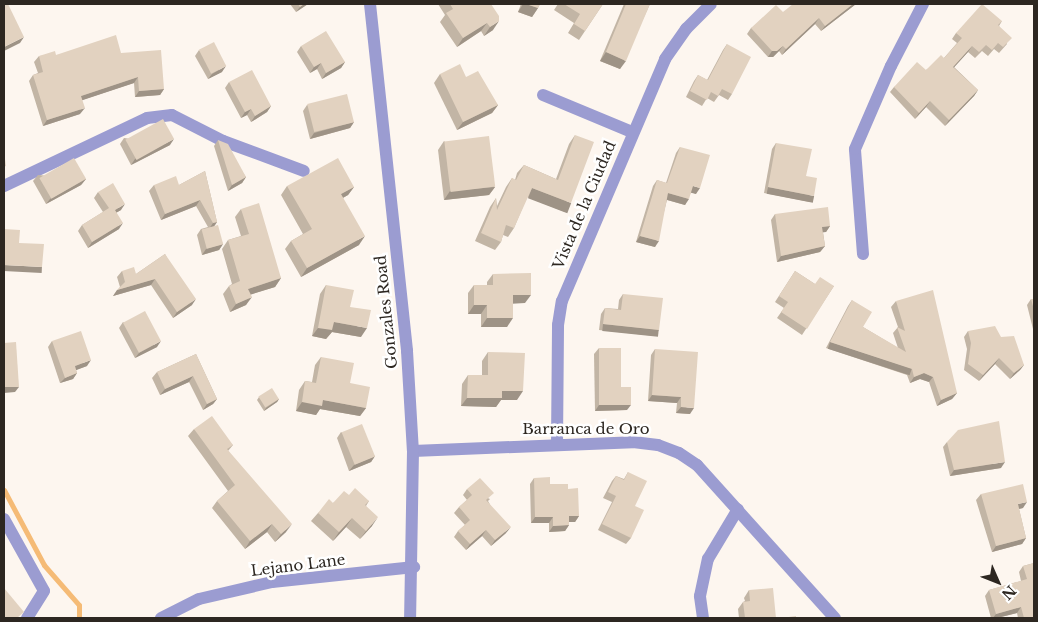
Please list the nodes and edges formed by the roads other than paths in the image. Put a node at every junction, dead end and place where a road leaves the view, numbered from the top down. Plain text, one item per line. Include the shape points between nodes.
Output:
1 (370, 4) edge
2 (711, 4) edge
3 (923, 4) edge
4 (543, 95) dead end
5 (632, 132) junction
6 (304, 171) dead end
7 (4, 186) edge
8 (863, 254) dead end
9 (558, 443) junction
10 (414, 451) junction
11 (738, 509) junction
12 (4, 520) edge
13 (414, 567) junction
14 (27, 618) edge
15 (161, 618) edge
16 (410, 618) edge
17 (703, 618) edge
18 (835, 618) edge

1 - 10 street, Gonzales Road via 407,351
2 - 5 street, Vista de la Ciudad via 686,29 665,59
3 - 8 street via 891,66 855,149
4 - 5 street
5 - 9 street, Vista de la Ciudad via 562,301 558,325
6 - 7 street via 223,140 172,115 147,118
9 - 10 street, Barranca de Oro
9 - 11 street, Barranca de Oro via 658,445 697,464
10 - 13 street, Gonzales Road
11 - 17 street via 708,559 700,596
11 - 18 street, Barranca de Oro
12 - 14 street via 44,592
13 - 15 street, Lejano Lane via 272,582 199,599
13 - 16 street, Gonzales Road

